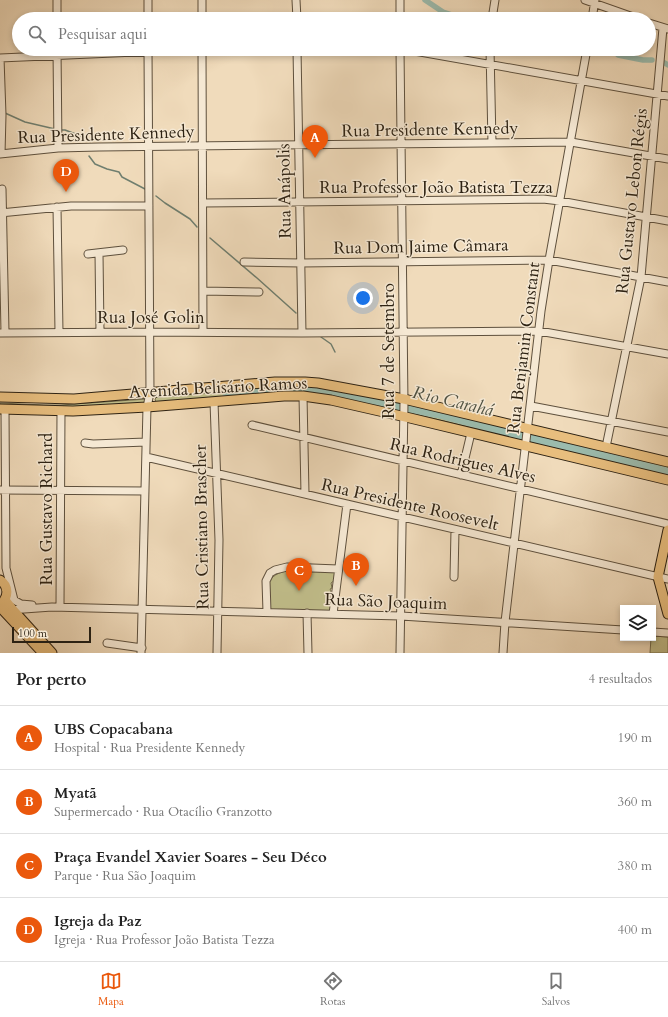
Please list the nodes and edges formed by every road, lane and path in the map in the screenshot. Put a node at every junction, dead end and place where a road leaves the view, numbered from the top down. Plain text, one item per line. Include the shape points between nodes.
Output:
1 (57, 0) edge
2 (148, 0) edge
3 (202, 0) edge
4 (296, 0) edge
5 (398, 0) edge
6 (495, 0) edge
7 (585, 0) edge
8 (595, 2) edge
9 (57, 12) edge
10 (148, 12) edge
11 (202, 12) edge
12 (297, 12) edge
13 (399, 12) edge
14 (493, 12) edge
15 (593, 12) edge
16 (621, 12) edge
17 (665, 28) edge
18 (19, 56) edge
19 (57, 56) edge
20 (148, 56) edge
21 (203, 56) edge
22 (297, 56) edge
23 (400, 56) edge
24 (441, 56) edge
25 (490, 56) edge
26 (586, 56) edge
27 (0, 58) edge
28 (490, 65) junction
29 (581, 81) junction
30 (657, 94) junction
31 (668, 96) edge
32 (571, 142) junction
33 (492, 143) junction
34 (401, 144) junction
35 (299, 145) junction
36 (148, 146) junction
37 (203, 146) junction
38 (58, 148) junction
39 (0, 154) edge
40 (652, 156) junction
41 (668, 159) edge
42 (2, 189) dead end
43 (402, 200) junction
44 (300, 201) junction
45 (560, 201) junction
46 (203, 203) junction
47 (149, 206) junction
48 (57, 207) junction
49 (1, 213) edge
50 (646, 217) junction
51 (668, 221) edge
52 (123, 250) dead end
53 (99, 253) junction
54 (88, 254) dead end
55 (549, 260) junction
56 (244, 262) dead end
57 (300, 262) junction
58 (402, 262) junction
59 (641, 277) junction
60 (668, 282) edge
61 (203, 291) junction
62 (259, 292) dead end
63 (539, 331) junction
64 (59, 332) junction
65 (100, 332) junction
66 (150, 332) junction
67 (203, 332) junction
68 (403, 332) junction
69 (2, 333) edge
70 (302, 333) junction
71 (627, 347) junction
72 (668, 354) edge
73 (150, 393) junction
74 (303, 396) junction
75 (0, 397) edge
76 (214, 402) junction
77 (531, 406) junction
78 (147, 407) junction
79 (404, 407) junction
80 (2, 409) edge
81 (61, 411) junction
82 (611, 421) junction
83 (252, 425) dead end
84 (528, 430) junction
85 (668, 432) edge
86 (471, 433) junction
87 (304, 437) junction
88 (146, 442) junction
89 (85, 444) dead end
90 (526, 444) junction
91 (606, 447) junction
92 (146, 457) junction
93 (403, 461) junction
94 (668, 462) edge
95 (217, 474) junction
96 (461, 475) junction
97 (668, 480) edge
98 (521, 489) junction
99 (3, 490) edge
100 (61, 490) junction
101 (145, 491) junction
102 (305, 494) junction
103 (347, 504) junction
104 (402, 517) junction
105 (668, 524) edge
106 (455, 530) junction
107 (668, 530) edge
108 (514, 544) junction
109 (2, 569) edge
110 (338, 569) junction
111 (454, 577) dead end
112 (658, 577) junction
113 (668, 579) edge
114 (0, 580) edge
115 (5, 604) edge
116 (60, 607) junction
117 (142, 609) junction
118 (218, 611) junction
119 (267, 612) junction
120 (307, 613) junction
121 (332, 614) junction
122 (668, 614) edge
123 (401, 616) junction
124 (505, 622) junction
125 (620, 630) edge
126 (656, 632) edge
127 (668, 633) edge
128 (107, 643) dead end
129 (142, 650) edge
130 (43, 653) edge
131 (52, 653) edge
132 (217, 653) edge
133 (308, 653) edge
134 (400, 653) edge
135 (503, 653) edge

1 - 9 street
2 - 10 street
3 - 11 street
4 - 12 street
5 - 13 street
6 - 14 street
7 - 8 street
8 - 15 street
8 - 16 street
17 - 30 street, Rua Gustavo Lebon Régis
18 - 27 street
19 - 38 street
20 - 36 street
21 - 37 street
22 - 35 street, Rua Anápolis
23 - 34 street, Rua 7 de Setembro
24 - 28 street
25 - 28 street
26 - 29 street, Rua Benjamin Constant
27 - 39 street
28 - 29 street
28 - 33 street
29 - 30 street
29 - 32 street, Rua Benjamin Constant
30 - 31 street
30 - 40 street, Rua Gustavo Lebon Régis
32 - 33 street, Rua Presidente Kennedy
32 - 40 street, Rua Presidente Kennedy
32 - 45 street, Rua Benjamin Constant
33 - 34 street, Rua Presidente Kennedy
34 - 35 street, Rua Presidente Kennedy
34 - 43 street, Rua 7 de Setembro
35 - 37 street, Rua Presidente Kennedy
35 - 44 street, Rua Anápolis
36 - 37 street, Rua Presidente Kennedy
36 - 38 street, Rua Presidente Kennedy
36 - 47 street
37 - 46 street
38 - 39 street, Rua Presidente Kennedy
40 - 41 street, Rua Presidente Kennedy
40 - 50 street, Rua Gustavo Lebon Régis
42 - 49 street
43 - 44 street, Rua Professor João Batista Tezza
43 - 45 street, Rua Professor João Batista Tezza
43 - 58 street, Rua 7 de Setembro
44 - 46 street, Rua Professor João Batista Tezza
44 - 57 street, Rua Anápolis
45 - 50 street, Rua Professor João Batista Tezza
45 - 55 street, Rua Benjamin Constant
46 - 61 street
47 - 48 street
47 - 66 street
48 - 49 street
48 - 64 street
49 - 69 street
50 - 51 street, Rua Professor João Batista Tezza
50 - 59 street, Rua Gustavo Lebon Régis
52 - 53 street
53 - 54 street
53 - 65 street
55 - 58 street, Rua Dom Jaime Câmara
55 - 59 street, Rua Dom Jaime Câmara
55 - 63 street, Rua Benjamin Constant
56 - 57 street, Rua Dom Jaime Câmara
57 - 58 street, Rua Dom Jaime Câmara
57 - 70 street, Rua Anápolis
58 - 68 street, Rua 7 de Setembro
59 - 60 street, Rua Dom Jaime Câmara
59 - 71 street, Rua Gustavo Lebon Régis
61 - 62 street
61 - 67 street
63 - 68 street, Rua José Golin
63 - 71 street, Rua José Golin
63 - 77 street, Rua Benjamin Constant
64 - 65 street, Rua José Golin
64 - 69 street, Rua José Golin
65 - 66 street, Rua José Golin
66 - 67 street, Rua José Golin
66 - 73 street
67 - 70 street, Rua José Golin
68 - 70 street, Rua José Golin
68 - 79 street, Rua 7 de Setembro
71 - 72 street, Rua José Golin
71 - 82 street, Rua Gustavo Lebon Régis
73 - 75 main road, Avenida Belisário Ramos via 74,399
73 - 78 street
73 - 79 main road, Avenida Belisário Ramos via 275,382 304,382 325,384
74 - 76 main road, Avenida Belisário Ramos
74 - 79 main road, Avenida Belisário Ramos
74 - 87 street
76 - 78 main road, Avenida Belisário Ramos
76 - 95 street, Rua Cristiano Brascher
77 - 82 street
77 - 84 street, Rua Benjamin Constant
78 - 81 main road, Avenida Belisário Ramos
78 - 88 street
79 - 84 main road, Avenida Belisário Ramos
79 - 86 main road, Avenida Belisário Ramos
79 - 93 street, Rua 7 de Setembro
80 - 81 main road, Avenida Belisário Ramos
80 - 99 street
81 - 100 street, Rua Gustavo Richard
82 - 85 street
82 - 91 street, Rua Gustavo Lebon Régis
83 - 87 street, Rua Rodrigues Alves
84 - 90 street, Rua Benjamin Constant
84 - 91 main road, Avenida Belisário Ramos
86 - 90 main road, Avenida Belisário Ramos
86 - 96 street
87 - 93 street, Rua Rodrigues Alves
87 - 102 street
88 - 89 street
88 - 92 street
90 - 97 main road, Avenida Belisário Ramos
90 - 98 street, Rua Benjamin Constant
91 - 94 main road, Avenida Belisário Ramos
92 - 95 street, Rua Presidente Roosevelt
92 - 101 street
93 - 96 street, Rua Rodrigues Alves
93 - 104 street, Rua 7 de Setembro
95 - 102 street, Rua Presidente Roosevelt
95 - 118 street, Rua Cristiano Brascher
96 - 98 street, Rua Rodrigues Alves
98 - 105 street, Rua Rodrigues Alves
98 - 108 street, Rua Benjamin Constant
99 - 100 street
99 - 109 street
100 - 101 street
100 - 116 street, Rua Gustavo Richard
101 - 117 street
102 - 103 street, Rua Presidente Roosevelt
103 - 104 street, Rua Presidente Roosevelt
103 - 110 street
104 - 106 street, Rua Presidente Roosevelt
104 - 123 street, Rua 7 de Setembro
106 - 108 street, Rua Presidente Roosevelt
106 - 111 street
107 - 112 main road
108 - 112 street, Rua Presidente Roosevelt
108 - 124 street, Rua Benjamin Constant
109 - 115 street via 10,584
110 - 119 street via 287,567 270,573 266,581
110 - 121 street
112 - 113 street, Rua Presidente Roosevelt
112 - 122 main road
114 - 115 main road via 7,589
115 - 116 street, Rua São Joaquim
115 - 130 main road
115 - 131 main road
116 - 117 street, Rua São Joaquim
117 - 118 street, Rua São Joaquim
117 - 129 street
118 - 119 street, Rua São Joaquim
118 - 132 street, Rua Cristiano Brascher
119 - 120 street, Rua São Joaquim
120 - 121 street, Rua São Joaquim
120 - 133 street
121 - 123 street, Rua São Joaquim
123 - 124 street, Rua São Joaquim
123 - 134 street, Rua 7 de Setembro
124 - 125 street, Rua São Joaquim
124 - 135 street, Rua Benjamin Constant
126 - 127 street
128 - 129 street

